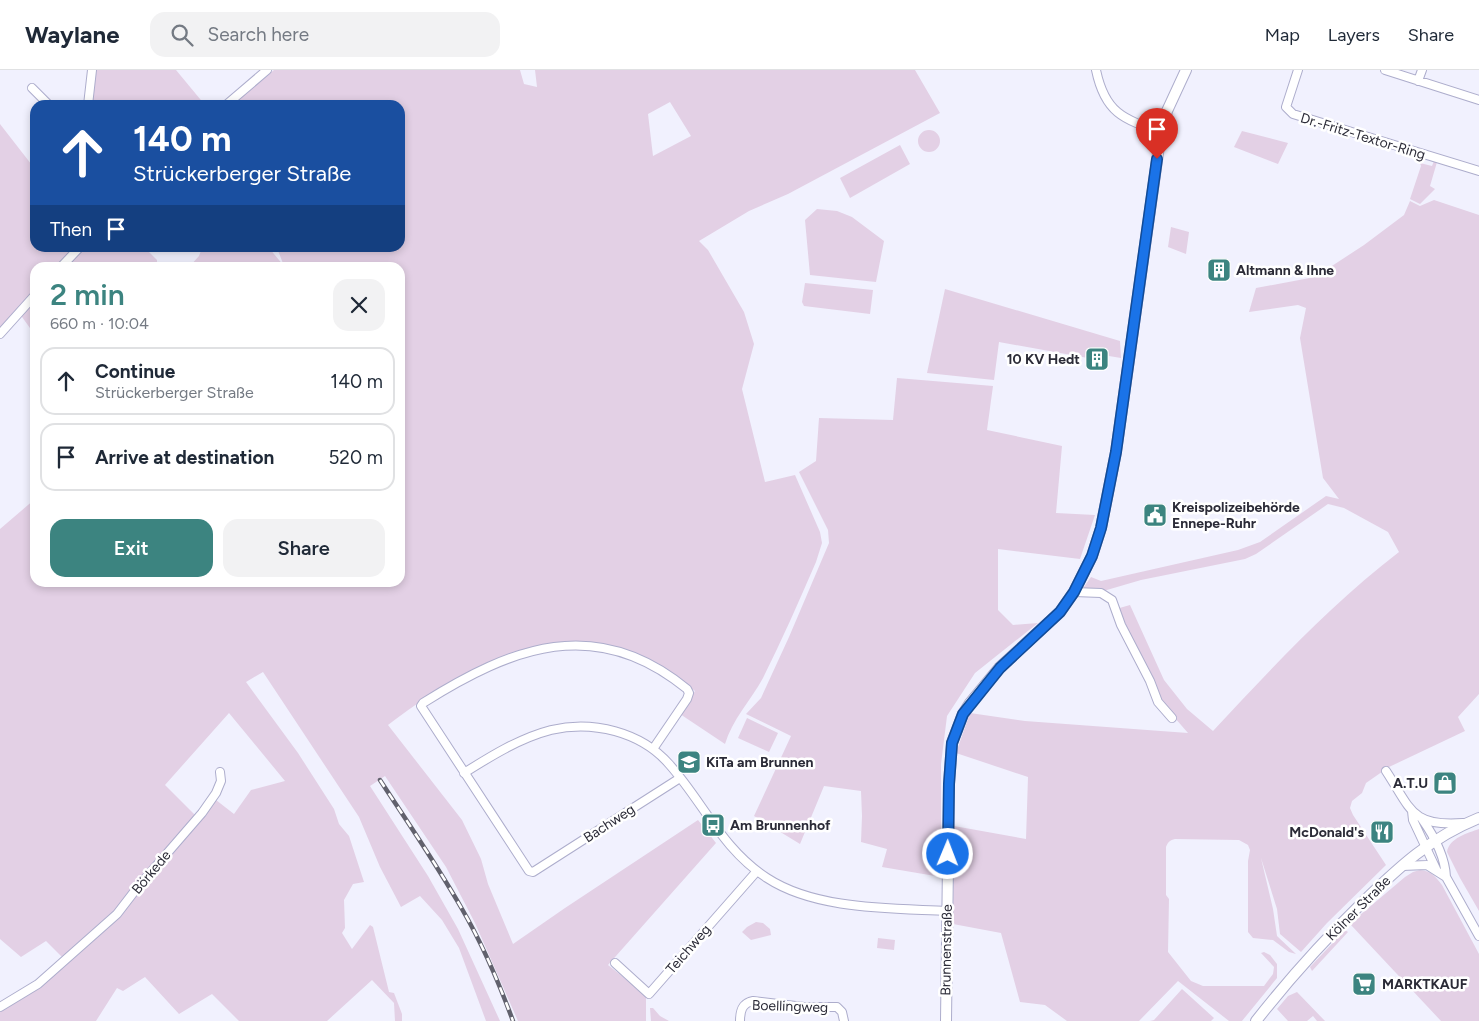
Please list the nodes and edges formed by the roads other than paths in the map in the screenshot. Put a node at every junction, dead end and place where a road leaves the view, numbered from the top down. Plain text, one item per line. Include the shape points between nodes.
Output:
1 (92, 70) edge
2 (267, 70) edge
3 (1096, 70) edge
4 (1186, 70) edge
5 (1298, 70) edge
6 (1385, 70) edge
7 (1422, 70) edge
8 (1418, 81) junction
9 (32, 88) dead end
10 (44, 100) edge
11 (89, 100) edge
12 (232, 100) edge
13 (1479, 100) edge
14 (1162, 132) junction
15 (1479, 171) edge
16 (75, 252) edge
17 (66, 262) edge
18 (30, 301) edge
19 (0, 334) edge
20 (1074, 592) junction
21 (1172, 718) dead end
22 (653, 749) junction
23 (1386, 771) dead end
24 (220, 772) dead end
25 (464, 773) junction
26 (680, 778) junction
27 (1412, 811) junction
28 (1421, 818) junction
29 (1479, 818) edge
30 (1467, 823) junction
31 (1434, 840) junction
32 (1425, 847) junction
33 (1400, 866) junction
34 (1437, 870) junction
35 (757, 871) junction
36 (1446, 877) junction
37 (947, 911) junction
38 (1479, 936) edge
39 (615, 963) dead end
40 (0, 1007) edge
41 (740, 1021) edge
42 (844, 1021) edge
43 (946, 1021) edge
44 (1256, 1021) edge

1 - 11 street
2 - 12 street
3 - 14 street via 1102,91 1114,110 1124,118
4 - 14 main road, Brunnenstraße via 1167,111
5 - 15 street, Dr.-Fritz-Textor-Ring via 1286,107 1293,114
6 - 8 street
7 - 8 street
8 - 13 street
9 - 10 street
14 - 20 main road, Brunnenstraße via 1107,503 1092,556
16 - 17 street
18 - 19 street
20 - 21 street via 1101,593 1112,600 1158,702
20 - 37 main road, Brunnenstraße via 1060,612 1000,668 963,714 952,743
22 - 25 street via 620,732 594,727 564,728 514,744
22 - 25 street via 687,699 687,689 662,670 623,653 602,648 540,648 500,661 422,703 422,710
22 - 26 street
23 - 27 street
24 - 40 street, Börkede via 221,781 216,793 202,813 117,914 38,984
25 - 26 street, Bachweg via 529,871 533,872
26 - 35 street via 732,850
27 - 28 street
27 - 32 street
28 - 30 street via 1437,824
28 - 31 street
29 - 30 main road, Kölner Straße
30 - 31 main road, Kölner Straße
31 - 32 main road, Kölner Straße
31 - 36 street via 1445,865
32 - 33 main road, Kölner Straße
32 - 34 street
33 - 34 street via 1422,864
33 - 44 main road, Kölner Straße via 1284,986
34 - 36 street
35 - 37 street via 768,879 813,897 874,907
35 - 39 street, Teichweg via 649,994
36 - 38 street
37 - 43 main road, Brunnenstraße
41 - 42 street, Boellingweg via 743,1006 754,1001 837,1007

